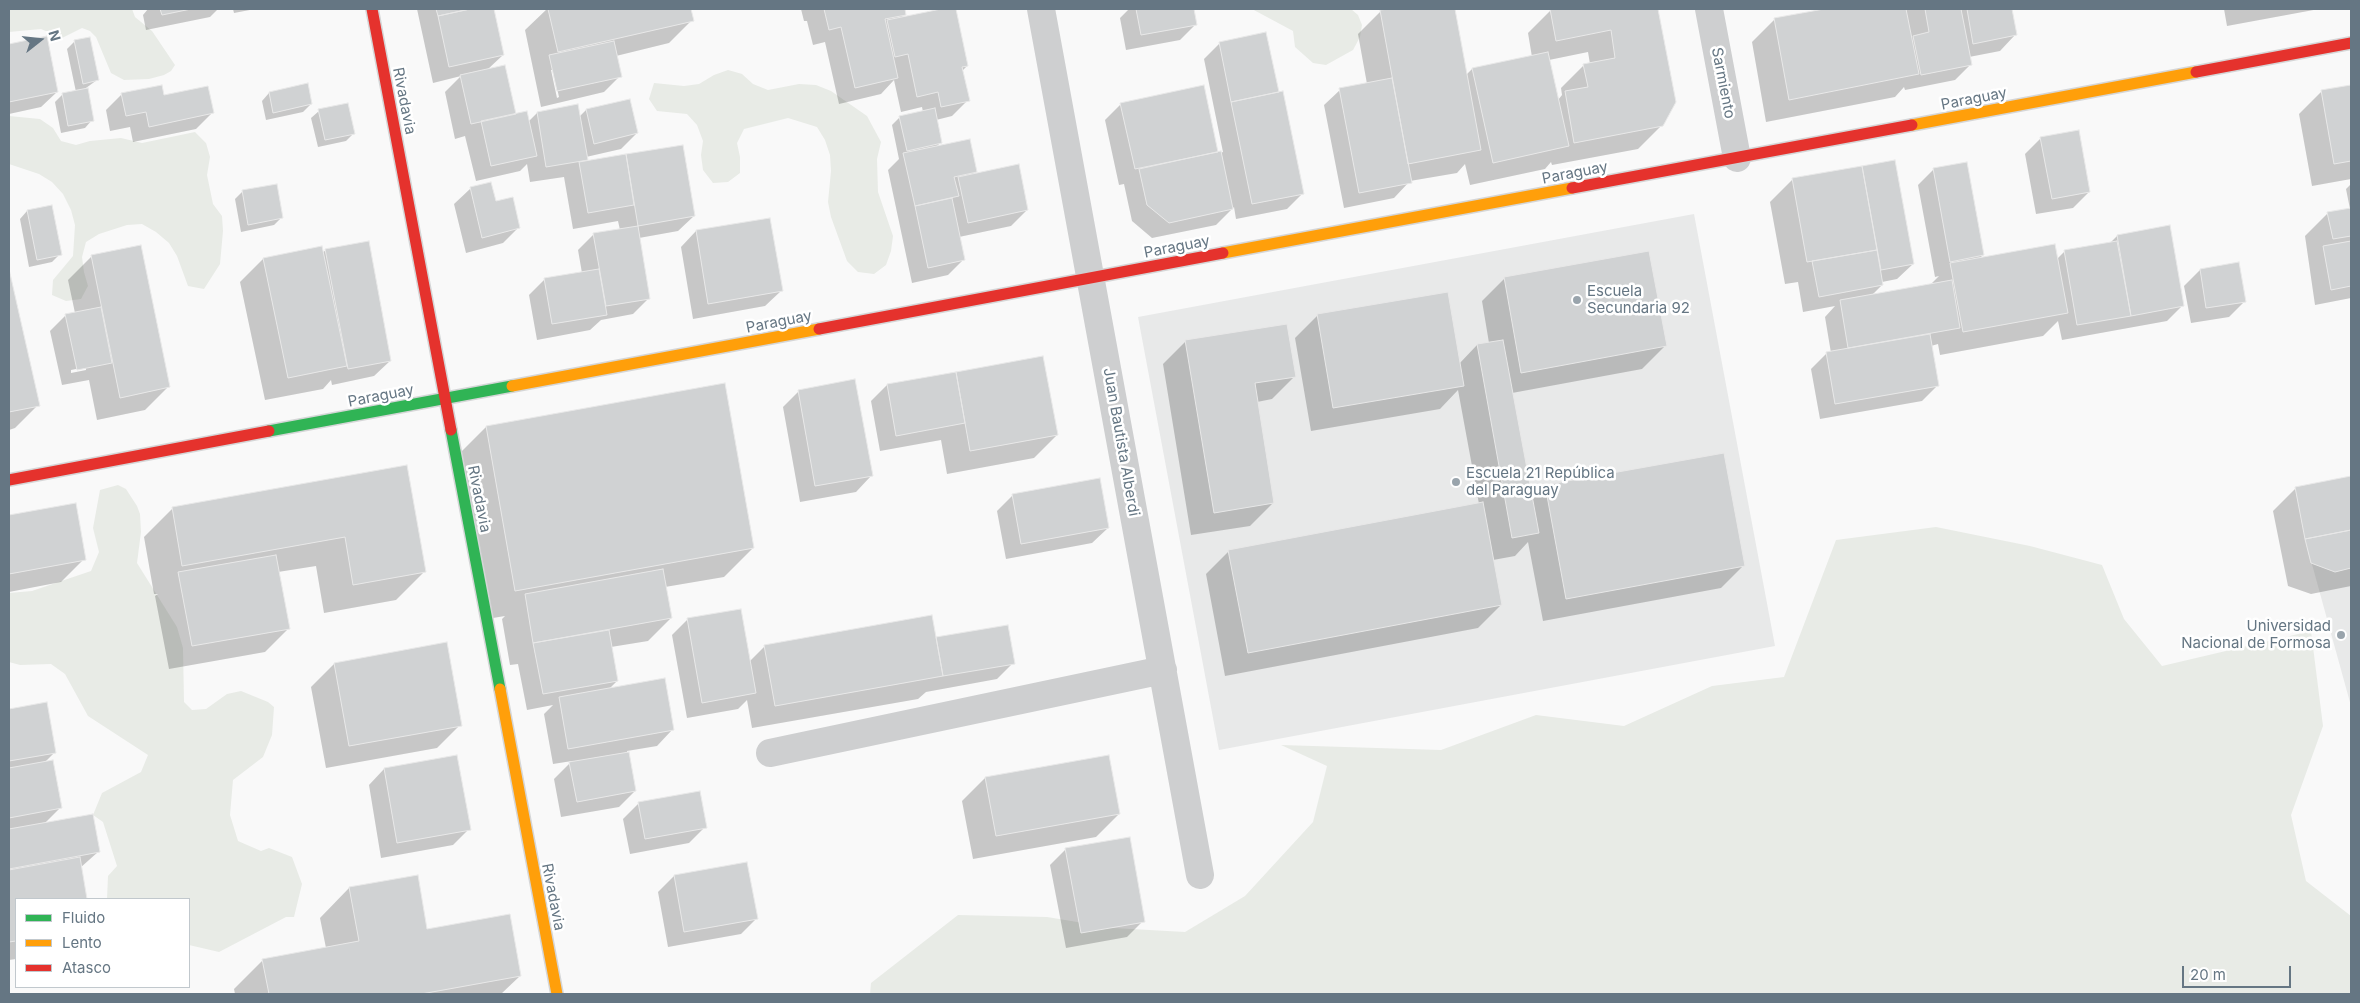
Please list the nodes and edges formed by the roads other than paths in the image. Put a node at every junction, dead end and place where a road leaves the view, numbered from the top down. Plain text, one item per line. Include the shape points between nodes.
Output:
1 (372, 9) edge
2 (1041, 9) edge
3 (1709, 9) edge
4 (2351, 43) edge
5 (1737, 158) junction
6 (1092, 278) junction
7 (445, 399) junction
8 (9, 480) edge
9 (1163, 670) junction
10 (770, 753) dead end
11 (1200, 875) dead end
12 (556, 994) edge

1 - 7 street, Rivadavia
2 - 6 street, Juan Bautista Alberdi
3 - 5 street, Sarmiento
4 - 5 street, Paraguay
5 - 6 street, Paraguay
6 - 7 street, Paraguay
6 - 9 street, Juan Bautista Alberdi
7 - 8 street, Paraguay
7 - 12 street, Rivadavia
9 - 10 street
9 - 11 street, Juan Bautista Alberdi

